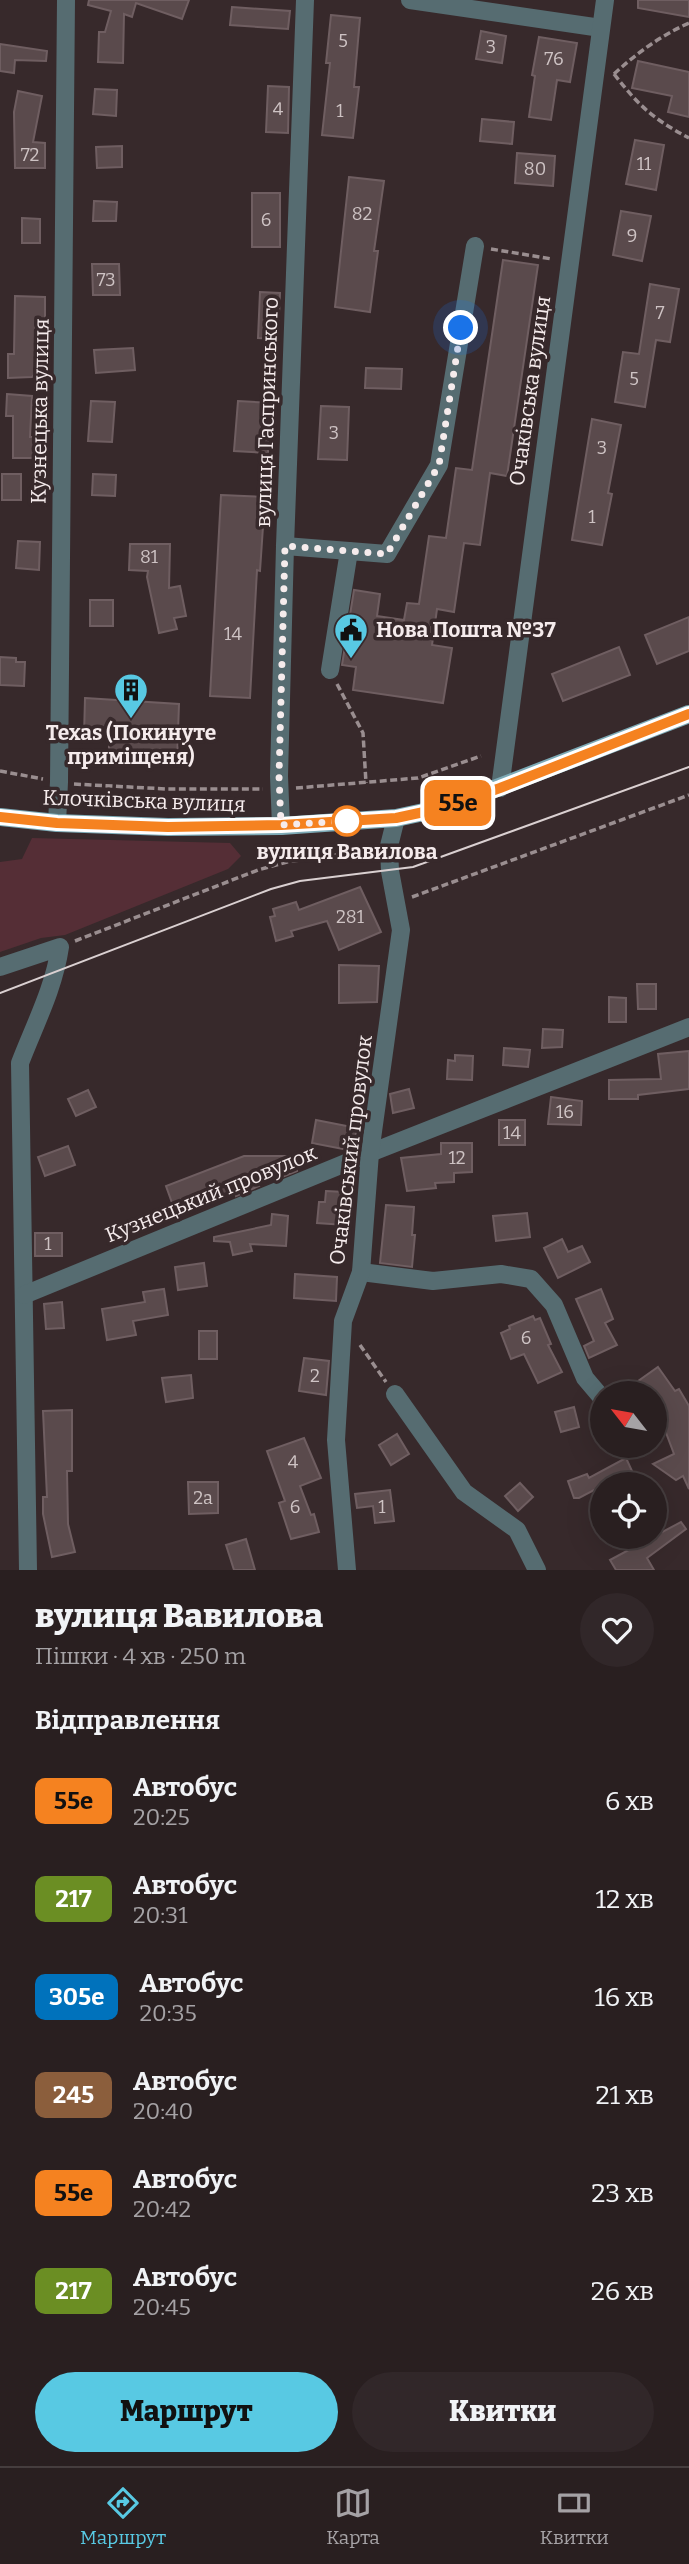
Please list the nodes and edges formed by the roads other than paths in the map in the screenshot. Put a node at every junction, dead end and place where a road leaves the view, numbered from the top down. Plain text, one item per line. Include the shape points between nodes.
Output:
1 (66, 0) edge
2 (305, 0) edge
3 (410, 0) edge
4 (605, 0) edge
5 (601, 28) junction
6 (475, 246) road end
7 (285, 546) junction
8 (349, 551) junction
9 (330, 670) road end
10 (689, 714) edge
11 (500, 788) junction
12 (0, 817) edge
13 (396, 818) junction
14 (57, 823) junction
15 (281, 825) junction
16 (0, 967) edge
17 (689, 1027) edge
18 (370, 1153) junction
19 (361, 1272) junction
20 (24, 1295) junction
21 (590, 1384) edge
22 (390, 1388) road end
23 (28, 1570) edge
24 (347, 1570) edge
25 (537, 1570) edge

1 - 14 street, Кузнецька вулиця
2 - 7 street, вулиця Гаспринського
3 - 5 street
4 - 5 street, Очаківська вулиця
5 - 11 street, Очаківська вулиця
6 - 8 street via 439,465 387,554
7 - 8 street
7 - 15 street, вулиця Гаспринського
8 - 9 street
10 - 11 main road, Клочківська вулиця
11 - 13 main road, Клочківська вулиця via 447,807
12 - 14 main road, Клочківська вулиця
13 - 15 main road, Клочківська вулиця
13 - 18 street, Очаківський провулок via 389,846 390,871 401,930
14 - 15 main road, Клочківська вулиця
16 - 20 street via 60,947 51,990 20,1063
17 - 18 street, Кузнецький провулок
18 - 19 street, Очаківський провулок
18 - 20 street, Кузнецький провулок
19 - 21 street via 433,1281 501,1274 531,1279 554,1305
19 - 24 street, Очаківський провулок via 343,1321 336,1440
20 - 23 street
22 - 25 street via 464,1492 517,1530

